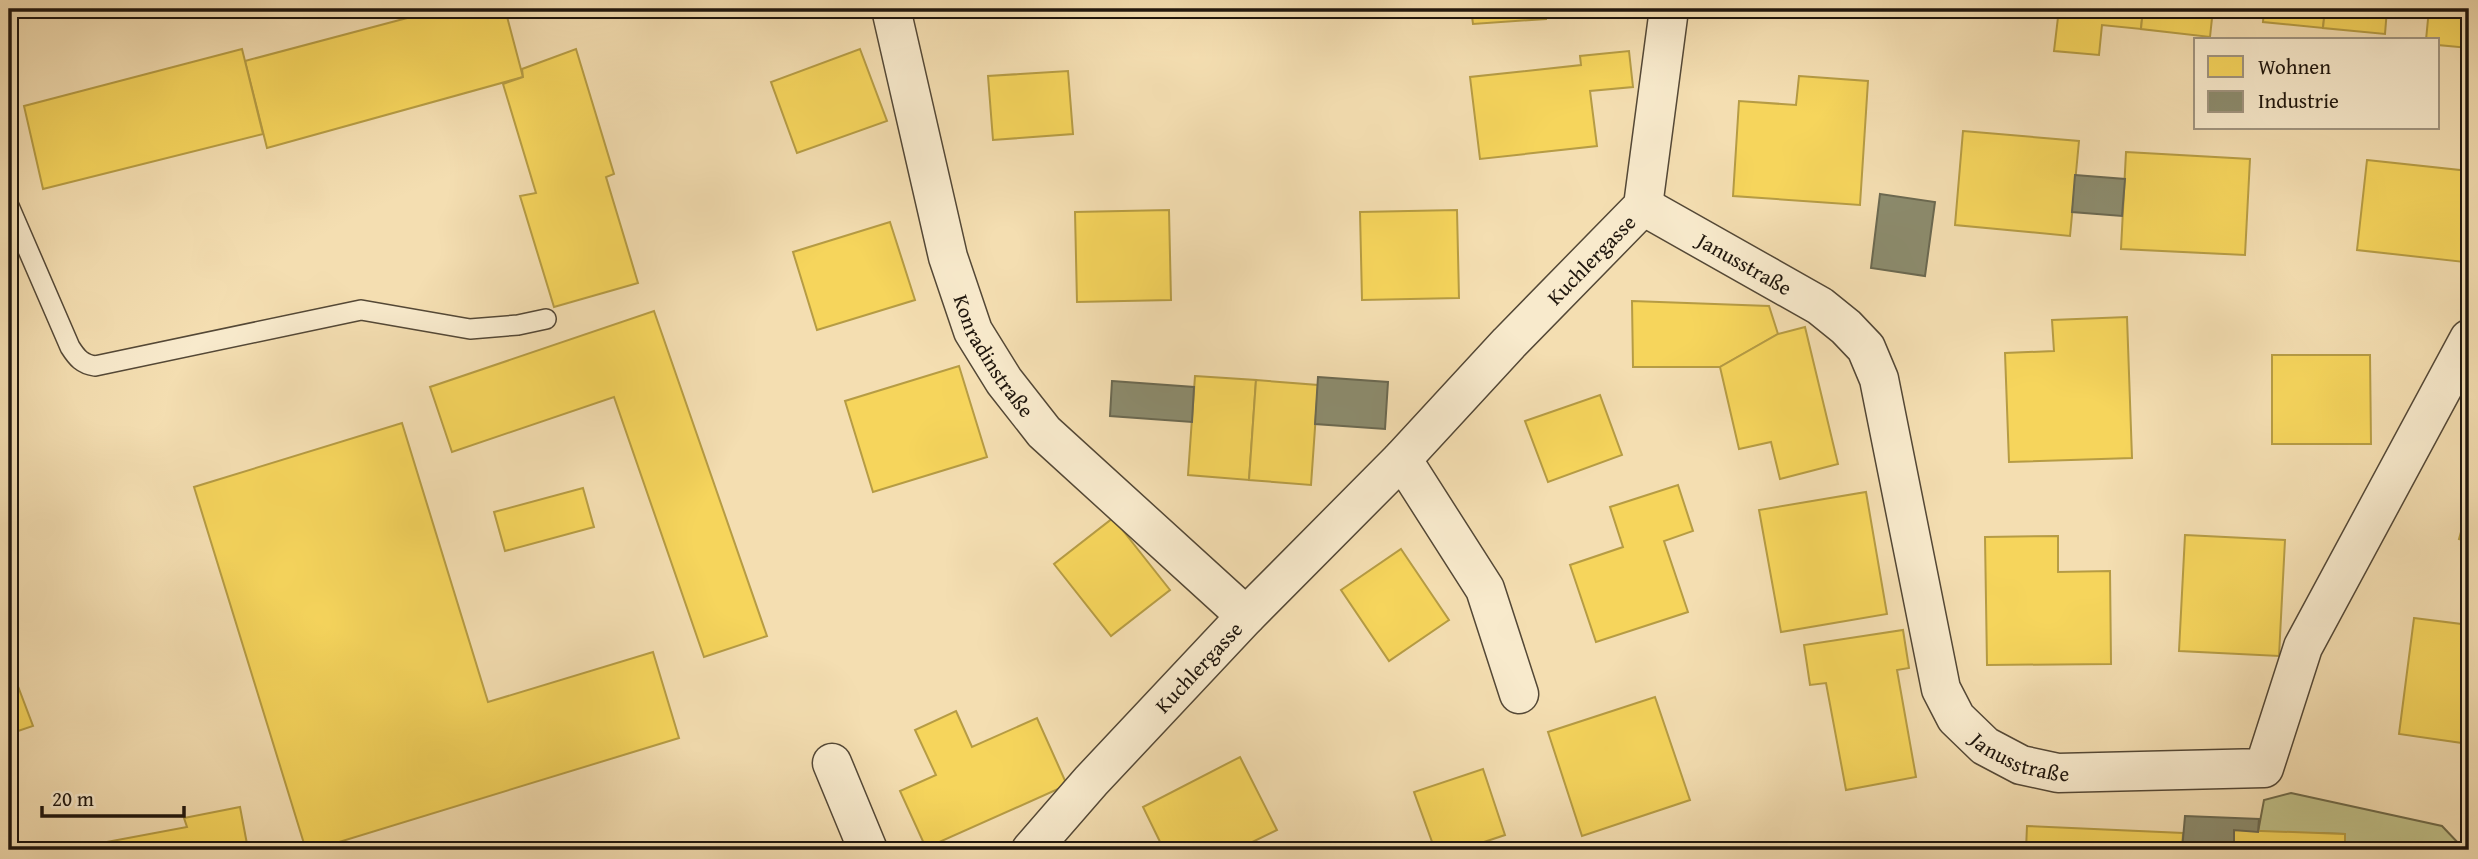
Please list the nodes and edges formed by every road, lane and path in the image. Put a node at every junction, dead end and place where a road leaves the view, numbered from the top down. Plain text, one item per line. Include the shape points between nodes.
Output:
1 (891, 9) edge
2 (1669, 9) edge
3 (9, 206) edge
4 (1643, 206) junction
5 (546, 319) dead end
6 (2469, 339) edge
7 (1402, 459) junction
8 (1246, 616) junction
9 (1519, 694) dead end
10 (832, 763) dead end
11 (868, 850) edge
12 (1031, 850) edge

1 - 8 street, Konradinstraße via 948,257 973,331 1044,432
2 - 4 street, Kuchlergasse
3 - 5 lane via 71,347 86,365 165,353 361,310 470,329
4 - 6 street, Janusstraße via 1820,306 1866,348 1879,379 1941,689 1956,718 1985,746 2021,765 2059,774 2264,768 2302,647
4 - 7 street, Kuchlergasse
7 - 8 street, Kuchlergasse
7 - 9 street via 1485,589
8 - 12 street, Kuchlergasse
10 - 11 street

